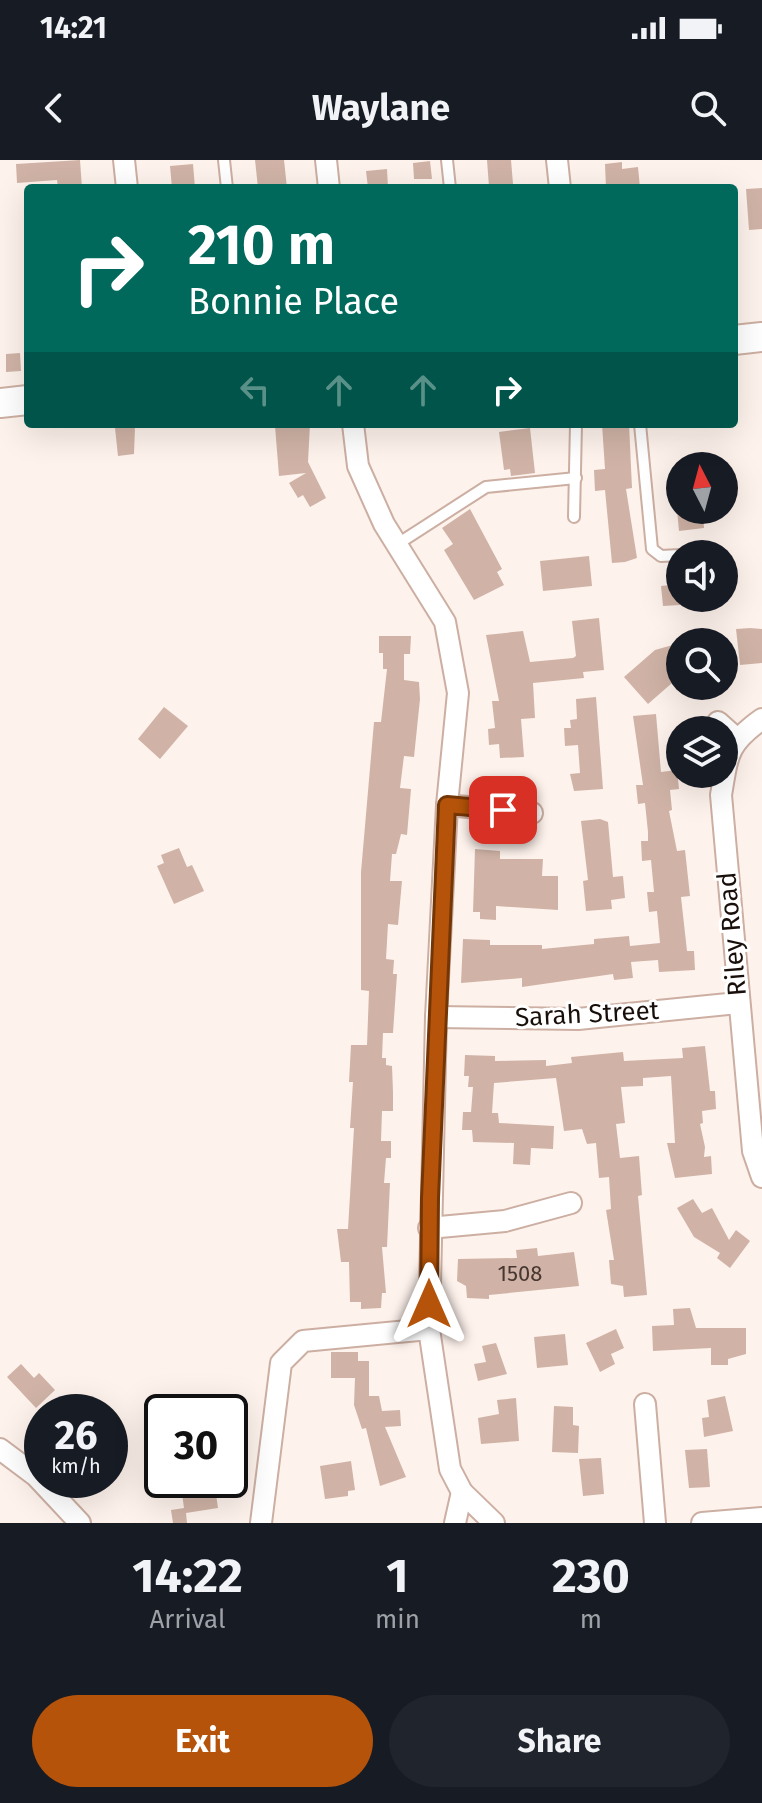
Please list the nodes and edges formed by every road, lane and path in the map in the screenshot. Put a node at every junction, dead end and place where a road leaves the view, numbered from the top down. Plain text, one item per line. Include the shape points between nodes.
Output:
1 (124, 160) edge
2 (224, 160) edge
3 (326, 160) edge
4 (447, 160) edge
5 (557, 160) edge
6 (127, 184) edge
7 (227, 184) edge
8 (329, 184) edge
9 (450, 184) edge
10 (560, 184) edge
11 (762, 337) edge
12 (738, 340) edge
13 (24, 400) edge
14 (0, 403) edge
15 (353, 428) edge
16 (576, 428) edge
17 (640, 428) edge
18 (576, 478) junction
19 (574, 517) dead end
20 (395, 546) junction
21 (666, 556) edge
22 (762, 719) edge
23 (738, 737) edge
24 (722, 788) edge
25 (447, 805) junction
26 (532, 813) dead end
27 (738, 1003) junction
28 (436, 1017) junction
29 (762, 1177) edge
30 (571, 1203) dead end
31 (429, 1228) junction
32 (429, 1329) junction
33 (645, 1404) dead end
34 (0, 1449) edge
35 (462, 1492) junction
36 (762, 1518) edge
37 (80, 1523) edge
38 (261, 1523) edge
39 (455, 1523) edge
40 (494, 1523) edge
41 (655, 1523) edge
42 (702, 1523) edge

1 - 6 street
2 - 7 lane
3 - 8 street
4 - 9 lane
5 - 10 street
11 - 12 street
13 - 14 street
15 - 20 street via 358,466
16 - 18 lane
17 - 21 lane via 652,549
18 - 19 lane
18 - 20 lane via 486,487
20 - 25 street via 445,622 458,693
22 - 23 street
24 - 27 street, Riley Road
25 - 26 street
25 - 28 street
27 - 28 street, Sarah Street via 578,1019
27 - 29 street, Riley Road via 753,1151
28 - 31 street
30 - 31 street via 505,1221
31 - 32 street
32 - 35 street via 442,1435
32 - 38 street via 303,1341 281,1363
33 - 41 street
34 - 37 street via 36,1476
35 - 39 street
35 - 40 street
36 - 42 street

